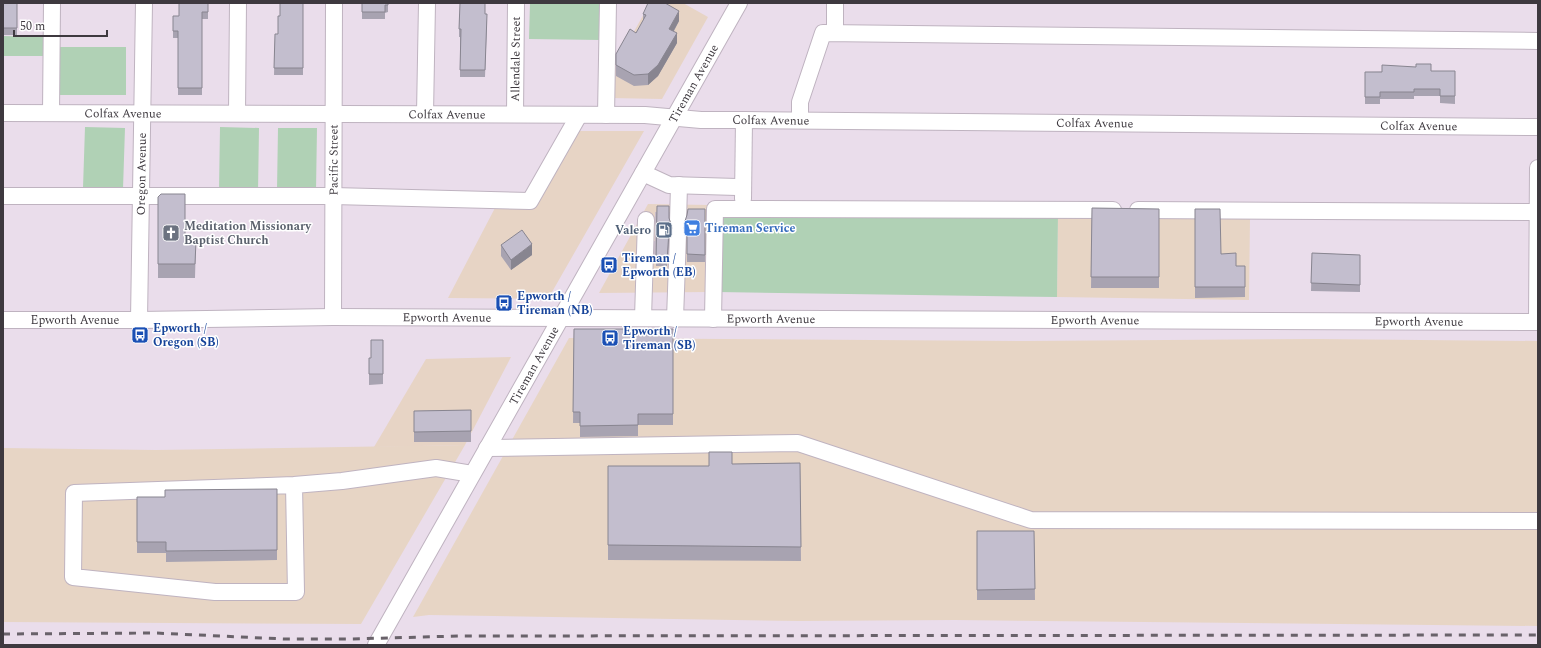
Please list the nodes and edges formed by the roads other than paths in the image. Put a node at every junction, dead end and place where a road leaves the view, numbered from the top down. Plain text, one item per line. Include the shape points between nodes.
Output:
1 (52, 3) edge
2 (144, 3) edge
3 (238, 3) edge
4 (334, 3) edge
5 (427, 3) edge
6 (516, 3) edge
7 (608, 3) edge
8 (739, 3) edge
9 (835, 3) edge
10 (835, 33) junction
11 (1538, 40) edge
12 (3, 113) edge
13 (51, 113) junction
14 (142, 113) junction
15 (237, 113) junction
16 (333, 114) junction
17 (425, 114) junction
18 (515, 114) junction
19 (579, 115) junction
20 (606, 115) junction
21 (674, 117) junction
22 (744, 120) junction
23 (800, 120) junction
24 (1538, 127) edge
25 (1538, 168) edge
26 (643, 173) junction
27 (679, 185) junction
28 (737, 187) dead end
29 (3, 196) edge
30 (140, 196) junction
31 (333, 196) junction
32 (623, 208) junction
33 (743, 208) junction
34 (1538, 212) edge
35 (663, 240) junction
36 (333, 317) junction
37 (560, 318) junction
38 (643, 318) junction
39 (675, 319) junction
40 (714, 319) junction
41 (3, 320) edge
42 (139, 320) junction
43 (1538, 322) edge
44 (487, 448) junction
45 (472, 474) junction
46 (294, 486) junction
47 (1538, 521) edge
48 (376, 645) edge

1 - 13 street
2 - 14 street, Oregon Avenue
3 - 15 street
4 - 16 street, Pacific Street
5 - 17 street
6 - 18 street, Allendale Street
7 - 20 street
8 - 21 street, Tireman Avenue
9 - 10 street
10 - 11 street
10 - 23 street via 823,33 800,102
12 - 13 street, Colfax Avenue
13 - 14 street, Colfax Avenue
14 - 15 street, Colfax Avenue
14 - 30 street, Oregon Avenue
15 - 16 street, Colfax Avenue
16 - 17 street, Colfax Avenue
16 - 31 street, Pacific Street
17 - 18 street, Colfax Avenue
18 - 19 street, Colfax Avenue
19 - 20 street, Colfax Avenue
19 - 31 street via 530,201
20 - 21 street, Colfax Avenue
21 - 22 street, Colfax Avenue
21 - 26 street, Tireman Avenue
22 - 23 street, Colfax Avenue
22 - 33 street
23 - 24 street, Colfax Avenue
25 - 34 street
26 - 27 street via 669,185
26 - 32 street, Tireman Avenue
27 - 28 street
27 - 35 street
29 - 30 street
30 - 31 street
30 - 42 street, Oregon Avenue
31 - 36 street, Pacific Street
32 - 35 street
32 - 37 street, Tireman Avenue
33 - 34 street
33 - 40 street via 715,209
34 - 43 street
35 - 38 street
35 - 39 street
36 - 37 street, Epworth Avenue
36 - 42 street, Epworth Avenue
37 - 38 street, Epworth Avenue
37 - 44 street, Tireman Avenue
38 - 39 street, Epworth Avenue
39 - 40 street, Epworth Avenue
40 - 43 street, Epworth Avenue
41 - 42 street, Epworth Avenue
44 - 45 street, Tireman Avenue
44 - 47 street via 798,443 1031,520
45 - 46 street via 436,468
45 - 48 street, Tireman Avenue
46 - 46 street via 74,493 73,577 215,592 296,592

